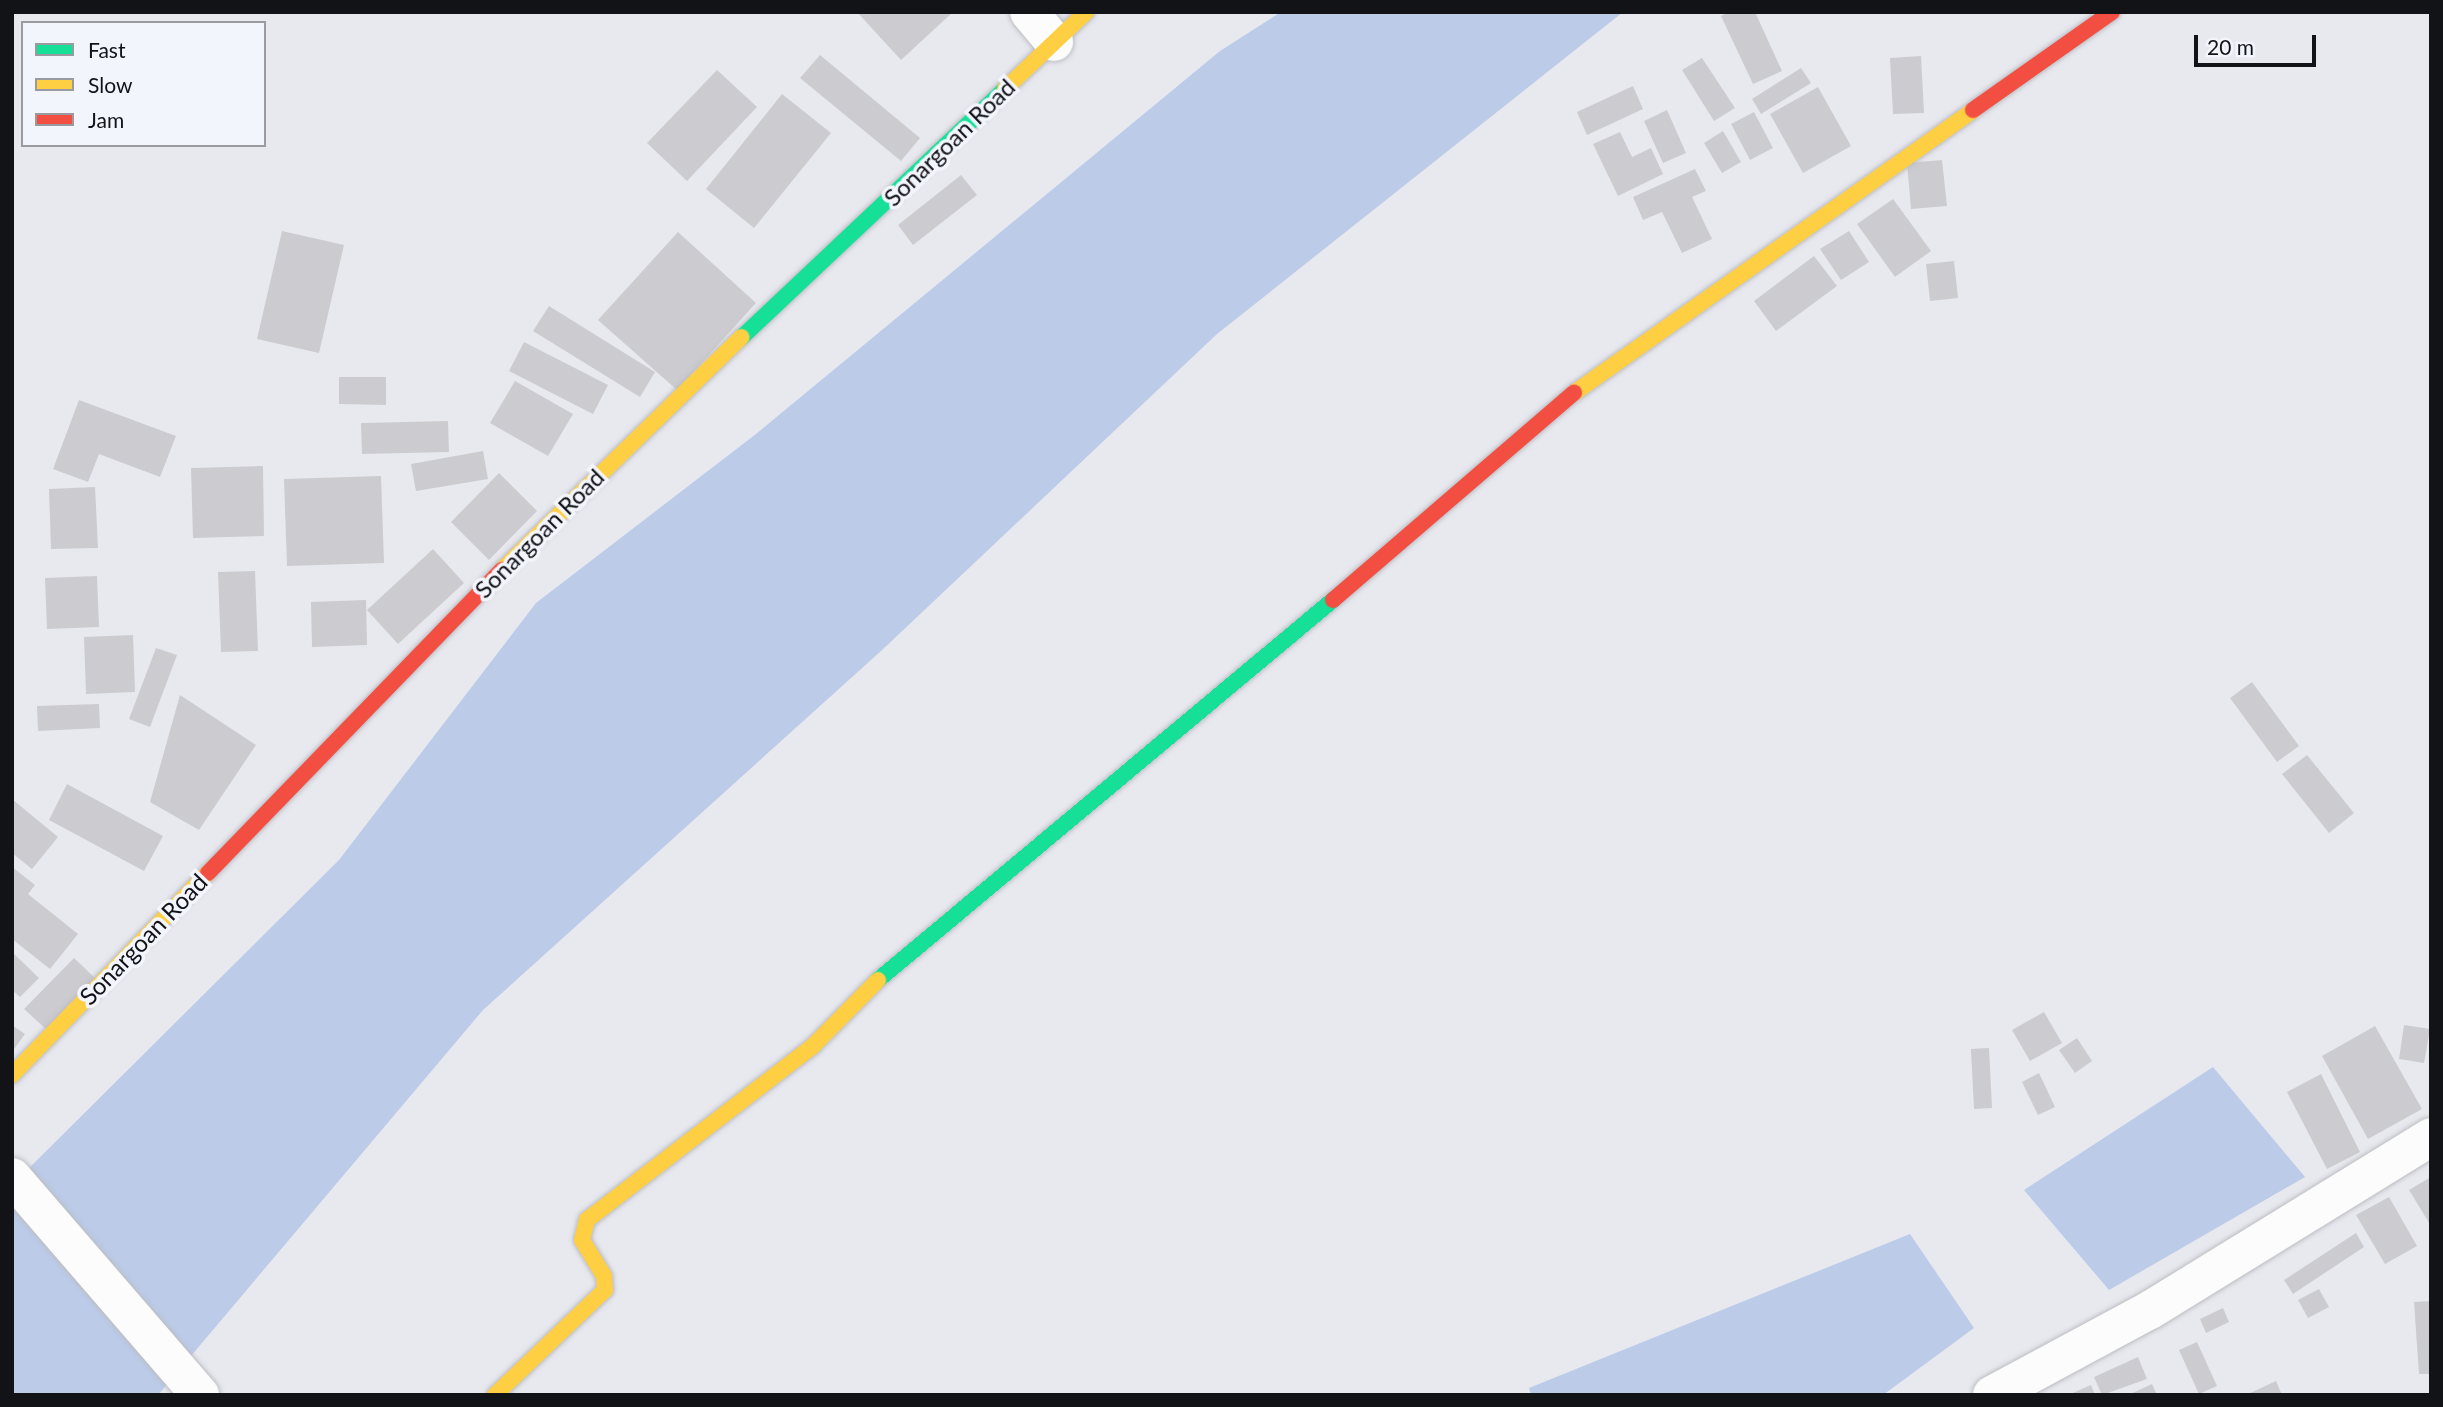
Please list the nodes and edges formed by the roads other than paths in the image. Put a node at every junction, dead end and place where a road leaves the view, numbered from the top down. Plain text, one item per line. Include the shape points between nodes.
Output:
1 (1029, 12) edge
2 (1086, 12) edge
3 (2112, 12) edge
4 (1054, 42) junction
5 (12, 1075) edge
6 (2431, 1137) edge
7 (12, 1177) edge
8 (200, 1395) edge
9 (495, 1395) edge
10 (1992, 1395) edge

1 - 4 street
2 - 4 street, Sonargoan Road
3 - 9 street via 1581,387 1192,721 891,967 812,1046 587,1220 582,1240 604,1276 606,1290
4 - 5 street, Sonargoan Road via 578,492
6 - 10 street via 2150,1310
7 - 8 street

